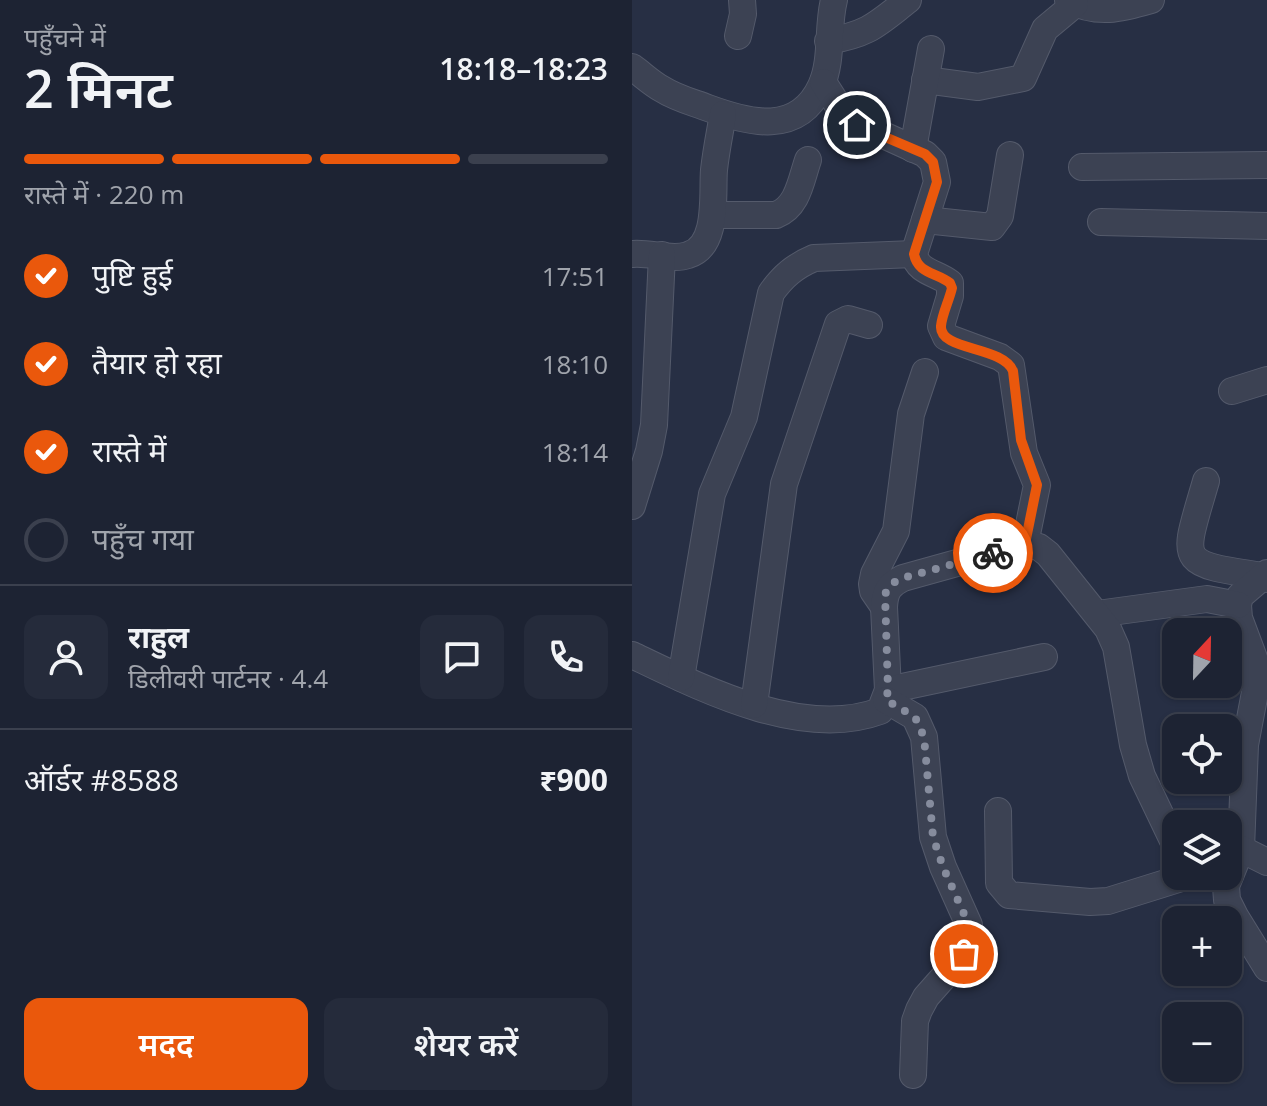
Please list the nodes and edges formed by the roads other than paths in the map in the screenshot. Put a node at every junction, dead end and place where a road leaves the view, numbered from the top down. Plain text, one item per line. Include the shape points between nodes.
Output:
1 (742, 0) edge
2 (834, 0) edge
3 (908, 0) edge
4 (1151, 0) edge
5 (1072, 2) edge
6 (738, 36) dead end
7 (828, 41) junction
8 (931, 49) dead end
9 (632, 67) edge
10 (925, 80) junction
11 (823, 82) junction
12 (723, 114) junction
13 (913, 149) junction
14 (1010, 155) dead end
15 (808, 160) dead end
16 (1267, 165) edge
17 (1082, 167) dead end
18 (713, 215) junction
19 (925, 220) junction
20 (1101, 222) dead end
21 (1267, 226) edge
22 (632, 254) edge
23 (914, 254) junction
24 (662, 255) junction
25 (869, 325) dead end
26 (925, 372) dead end
27 (1267, 380) edge
28 (1232, 391) dead end
29 (1206, 481) dead end
30 (632, 506) edge
31 (1025, 544) junction
32 (1266, 576) edge
33 (1238, 605) junction
34 (884, 607) junction
35 (1097, 614) junction
36 (632, 655) edge
37 (1044, 657) dead end
38 (681, 678) junction
39 (887, 695) junction
40 (754, 705) junction
41 (998, 811) dead end
42 (1162, 818) edge
43 (1242, 823) edge
44 (1242, 850) edge
45 (1267, 862) edge
46 (1162, 884) edge
47 (1221, 890) edge
48 (1267, 968) edge
49 (913, 1075) dead end

1 - 6 street
2 - 7 street
3 - 7 street via 858,36
4 - 5 street via 1104,11
5 - 10 street via 1045,29 1023,78 978,87
7 - 11 street
8 - 10 street
9 - 12 street via 674,96
10 - 13 street
11 - 12 street via 813,102 794,116 761,122
11 - 13 street via 846,118
12 - 18 street
13 - 19 street via 925,154 936,171
14 - 19 street via 1000,216 992,227
15 - 18 street via 794,201 784,212
16 - 17 street
18 - 24 street via 694,254
19 - 23 street
20 - 21 street
22 - 24 street
23 - 31 street via 923,270 952,288 941,326 946,337 1011,365 1024,453 1037,485
23 - 38 street via 814,258 781,279 771,293 744,417 712,494
24 - 30 street via 654,425
25 - 40 street via 848,319 838,324 790,463
26 - 34 street via 911,414 899,517 872,584
27 - 28 street
29 - 32 street via 1189,541 1195,561
31 - 34 street via 903,578 891,584
31 - 35 street via 1048,554
32 - 33 street via 1240,596
33 - 35 street via 1207,599
33 - 43 street via 1257,666 1245,745
34 - 39 street
35 - 42 street via 1116,647 1133,745
36 - 38 street
37 - 39 street
38 - 40 street
39 - 40 street via 880,711 867,716 821,720
39 - 49 street via 915,717 924,737 933,837 969,925 964,954 919,1010
41 - 46 street via 999,883 1014,897 1108,901
44 - 45 street
47 - 48 street

